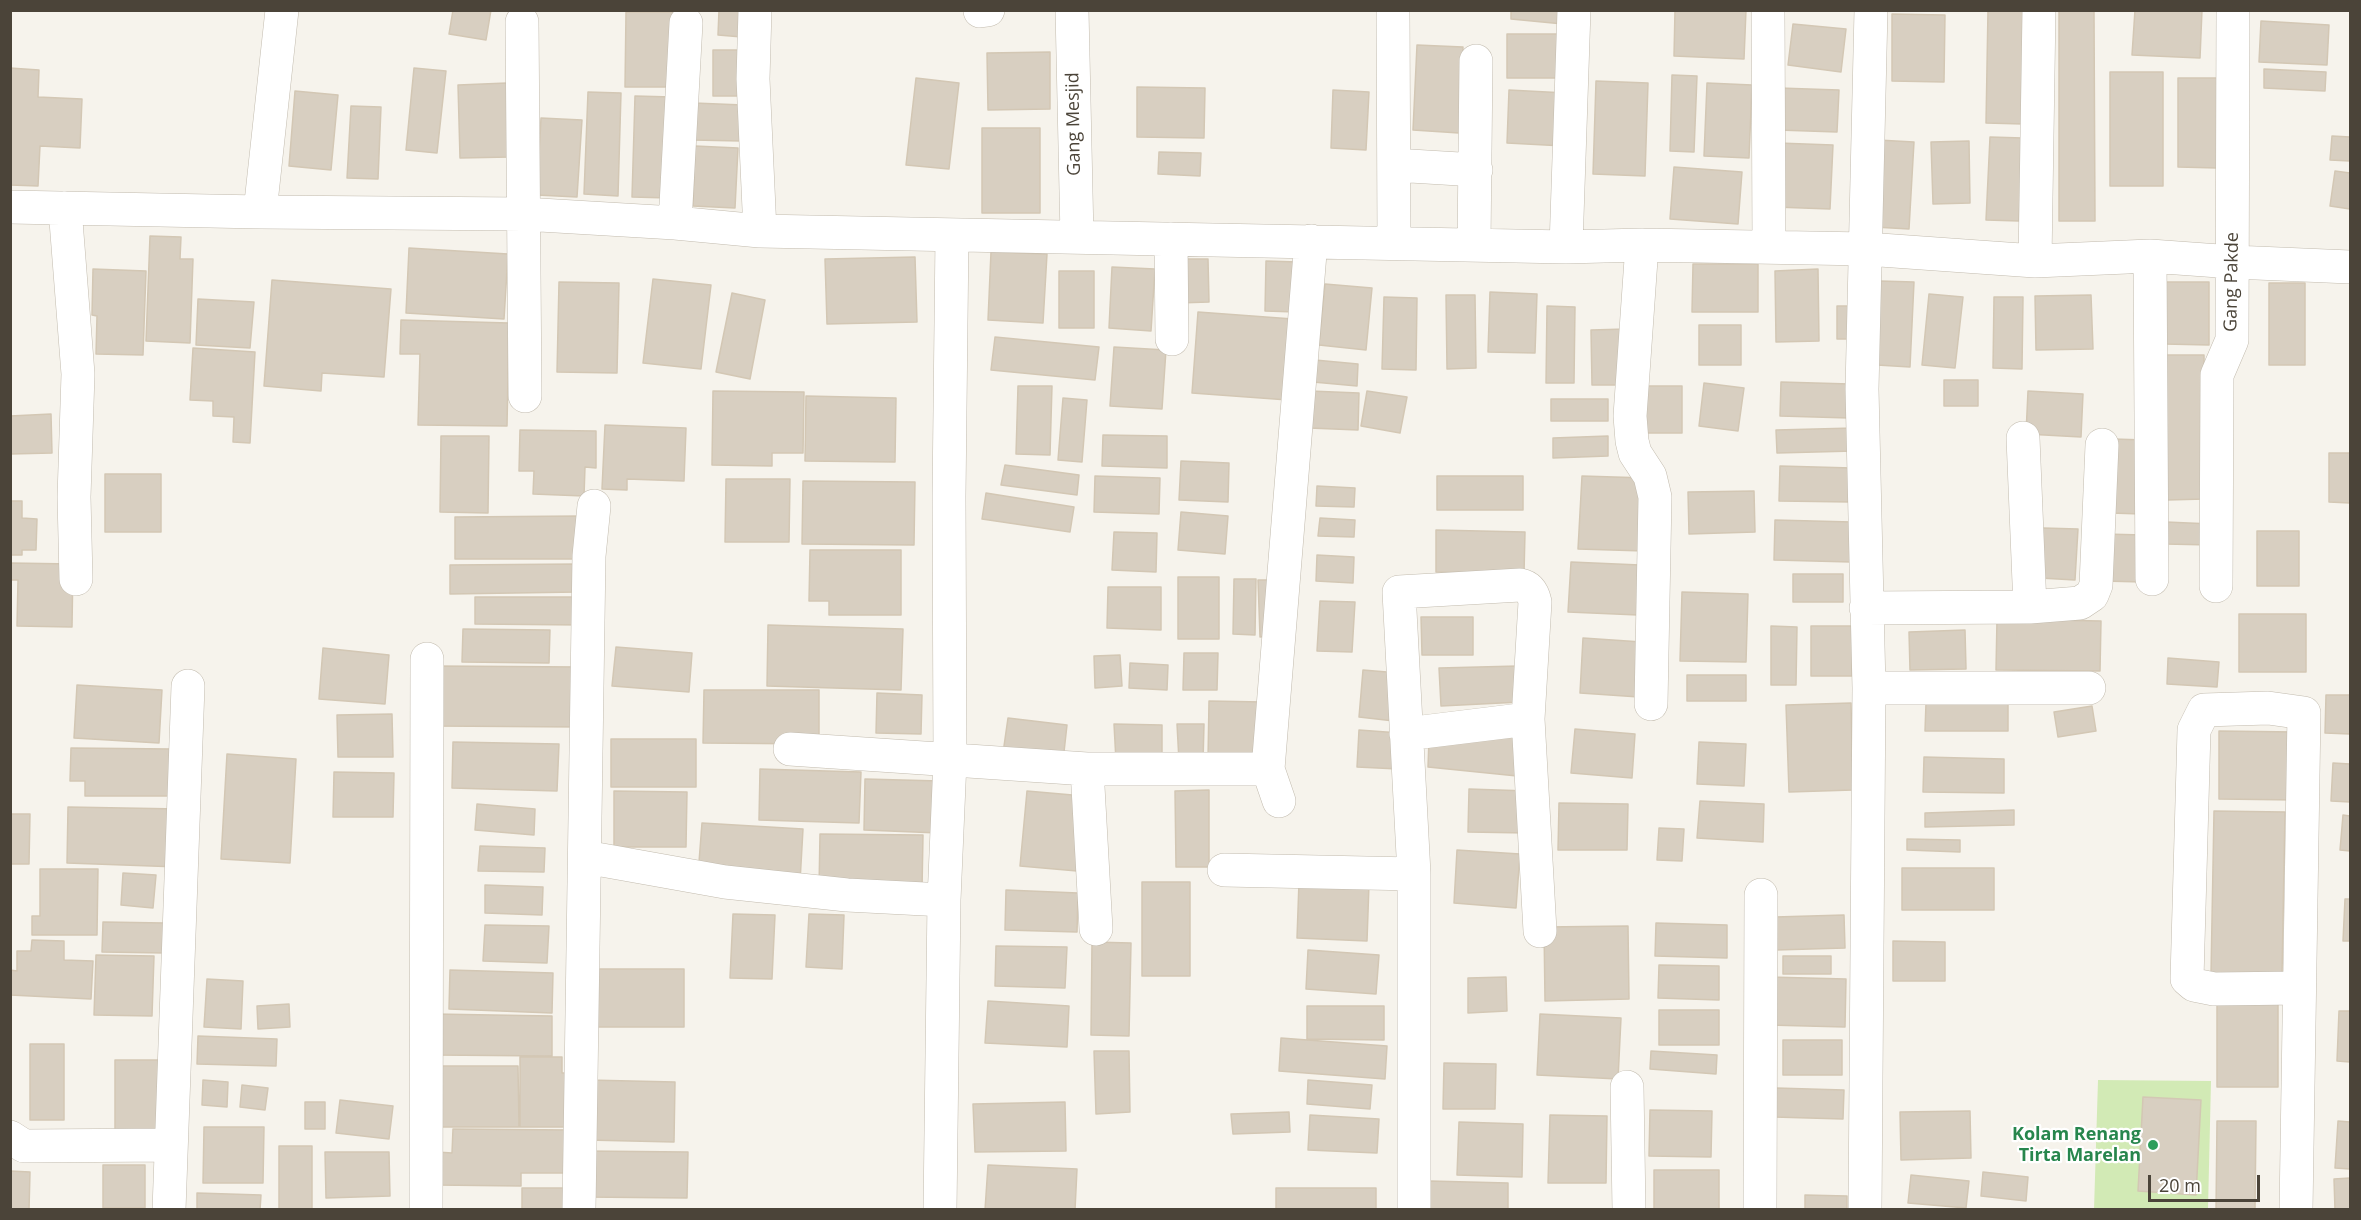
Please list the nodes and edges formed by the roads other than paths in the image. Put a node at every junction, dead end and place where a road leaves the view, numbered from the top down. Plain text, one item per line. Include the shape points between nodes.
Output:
1 (282, 10) edge
2 (755, 10) edge
3 (988, 10) edge
4 (1072, 10) edge
5 (1393, 10) edge
6 (1574, 10) edge
7 (1768, 10) edge
8 (1871, 10) edge
9 (2039, 10) edge
10 (2233, 10) edge
11 (980, 11) edge
12 (522, 22) dead end
13 (686, 23) dead end
14 (1476, 61) dead end
15 (1394, 165) junction
16 (1476, 170) junction
17 (10, 207) edge
18 (65, 208) junction
19 (260, 212) junction
20 (523, 214) junction
21 (675, 223) junction
22 (760, 231) junction
23 (952, 236) junction
24 (1077, 237) junction
25 (1171, 239) junction
26 (1311, 241) junction
27 (1394, 243) junction
28 (1474, 244) junction
29 (1642, 245) junction
30 (1566, 247) junction
31 (1769, 247) junction
32 (1866, 249) junction
33 (2150, 256) junction
34 (2035, 261) junction
35 (2233, 262) junction
36 (2350, 267) edge
37 (1172, 339) dead end
38 (525, 396) dead end
39 (2022, 438) dead end
40 (2102, 445) dead end
41 (594, 506) dead end
42 (76, 579) dead end
43 (2152, 579) dead end
44 (2216, 586) dead end
45 (2030, 607) junction
46 (1866, 608) junction
47 (427, 659) dead end
48 (188, 686) dead end
49 (1869, 688) junction
50 (2089, 688) dead end
51 (1651, 705) dead end
52 (1528, 719) junction
53 (1406, 734) junction
54 (790, 749) dead end
55 (950, 761) junction
56 (1087, 769) junction
57 (1268, 769) junction
58 (1279, 801) dead end
59 (585, 857) junction
60 (1224, 870) dead end
61 (1414, 874) junction
62 (1761, 895) dead end
63 (944, 900) junction
64 (1096, 929) dead end
65 (1540, 931) dead end
66 (2299, 988) junction
67 (1627, 1087) dead end
68 (10, 1137) edge
69 (171, 1145) junction
70 (169, 1209) edge
71 (426, 1209) edge
72 (579, 1209) edge
73 (940, 1209) edge
74 (1414, 1209) edge
75 (1629, 1209) edge
76 (1760, 1209) edge
77 (1865, 1209) edge
78 (2296, 1209) edge

1 - 19 street
2 - 22 street via 753,79
3 - 11 street
4 - 24 street, Gang Mesjid
5 - 15 street
6 - 30 street
7 - 31 street
8 - 32 street
9 - 34 street
10 - 35 street, Gang Pakde
12 - 20 street
13 - 21 street
14 - 16 street
15 - 16 street
15 - 27 street
16 - 28 street
17 - 18 street
18 - 19 street
18 - 42 street via 78,374
19 - 20 street
20 - 21 street
20 - 38 street
21 - 22 street
22 - 23 street
23 - 24 street
23 - 55 street
24 - 25 street
25 - 26 street
25 - 37 street
26 - 27 street
26 - 57 street
27 - 28 street
28 - 30 street
29 - 30 street
29 - 31 street
29 - 51 street via 1630,416 1635,453 1650,476 1655,497
31 - 32 street
32 - 34 street
32 - 46 street via 1862,389
33 - 34 street
33 - 35 street
33 - 43 street
35 - 36 street
35 - 44 street, Gang Pakde via 2232,340 2217,375
39 - 45 street
40 - 45 street via 2096,585 2092,595 2079,603
41 - 59 street via 589,556
45 - 46 street
46 - 49 street
47 - 71 street
48 - 69 street
49 - 50 street
49 - 77 street
52 - 53 street
52 - 53 street via 1535,602 1526,586 1399,592
52 - 65 street
53 - 61 street
54 - 55 street
55 - 56 street
55 - 63 street
56 - 57 street
56 - 64 street
57 - 58 street
59 - 63 street via 724,882
59 - 72 street
60 - 61 street
61 - 74 street
62 - 76 street
63 - 73 street
66 - 66 street via 2304,713 2268,708 2204,710 2194,730 2187,979 2193,985 2214,989
66 - 78 street
67 - 75 street
68 - 69 street via 24,1146
69 - 70 street

